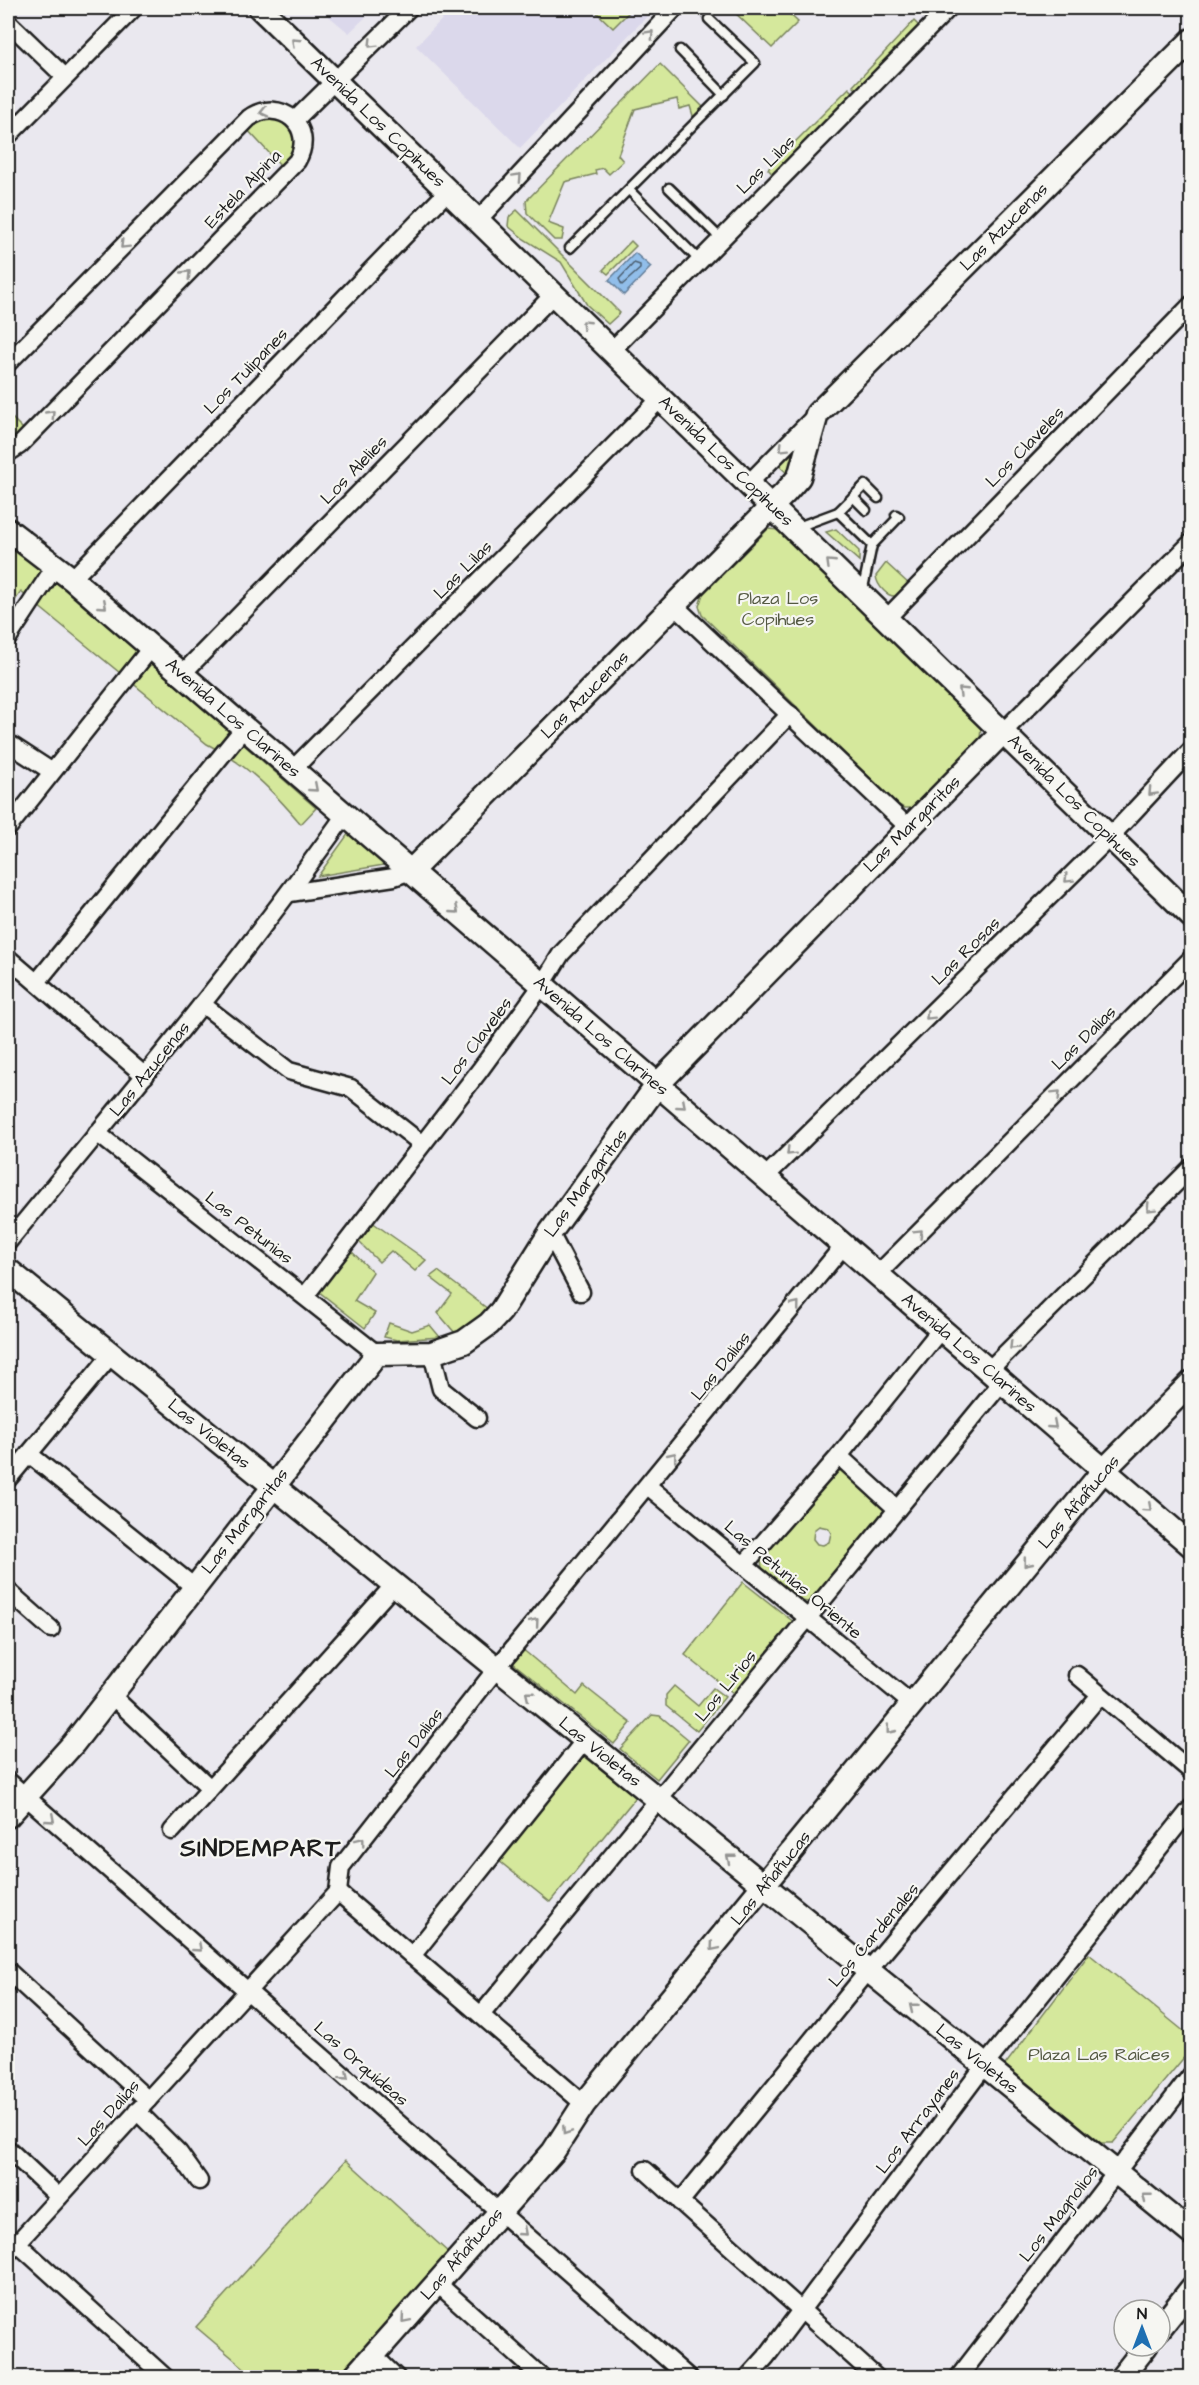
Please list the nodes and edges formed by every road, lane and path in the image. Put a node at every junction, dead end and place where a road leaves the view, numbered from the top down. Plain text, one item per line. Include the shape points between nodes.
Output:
1 (134, 8) edge
2 (260, 8) edge
3 (409, 8) edge
4 (675, 8) edge
5 (949, 8) edge
6 (708, 19) dead end
7 (8, 22) edge
8 (1191, 40) edge
9 (680, 50) dead end
10 (65, 77) junction
11 (335, 81) junction
12 (724, 95) junction
13 (295, 120) junction
14 (8, 136) edge
15 (669, 188) dead end
16 (448, 191) junction
17 (630, 191) junction
18 (478, 220) junction
19 (720, 238) junction
20 (570, 248) dead end
21 (699, 260) junction
22 (554, 294) junction
23 (1191, 304) edge
24 (612, 350) junction
25 (8, 363) edge
26 (661, 398) junction
27 (817, 414) junction
28 (8, 453) edge
29 (749, 483) junction
30 (853, 497) junction
31 (878, 498) dead end
32 (772, 506) junction
33 (866, 510) dead end
34 (838, 512) junction
35 (896, 515) dead end
36 (795, 528) junction
37 (8, 530) edge
38 (1191, 542) edge
39 (872, 545) junction
40 (64, 572) junction
41 (862, 593) junction
42 (675, 606) junction
43 (887, 618) junction
44 (8, 638) edge
45 (151, 648) junction
46 (183, 674) junction
47 (790, 714) junction
48 (244, 728) junction
49 (1004, 731) junction
50 (8, 743) edge
51 (1191, 749) edge
52 (293, 769) junction
53 (51, 771) junction
54 (345, 815) junction
55 (908, 827) junction
56 (8, 828) edge
57 (1109, 838) junction
58 (411, 871) junction
59 (290, 893) junction
60 (1191, 917) edge
61 (8, 958) edge
62 (1191, 958) edge
63 (37, 982) junction
64 (542, 985) junction
65 (202, 1004) junction
66 (145, 1076) junction
67 (658, 1084) junction
68 (97, 1133) junction
69 (422, 1144) junction
70 (1191, 1167) edge
71 (765, 1177) junction
72 (550, 1233) junction
73 (8, 1242) edge
74 (844, 1245) junction
75 (8, 1270) edge
76 (878, 1275) junction
77 (581, 1292) dead end
78 (304, 1296) junction
79 (941, 1329) junction
80 (432, 1353) junction
81 (377, 1354) junction
82 (111, 1355) junction
83 (996, 1376) junction
84 (1191, 1382) edge
85 (477, 1418) dead end
86 (28, 1454) junction
87 (839, 1455) junction
88 (1104, 1470) junction
89 (8, 1479) edge
90 (272, 1486) junction
91 (649, 1487) junction
92 (897, 1509) junction
93 (1191, 1546) edge
94 (744, 1565) junction
95 (394, 1585) junction
96 (193, 1587) junction
97 (8, 1591) edge
98 (808, 1618) junction
99 (51, 1629) dead end
100 (497, 1668) junction
101 (1077, 1675) dead end
102 (110, 1694) junction
103 (1100, 1695) junction
104 (912, 1704) junction
105 (585, 1740) junction
106 (1191, 1772) edge
107 (8, 1781) edge
108 (209, 1787) junction
109 (25, 1796) junction
110 (658, 1800) junction
111 (1191, 1807) edge
112 (8, 1816) edge
113 (172, 1831) dead end
114 (765, 1886) junction
115 (338, 1892) junction
116 (412, 1956) junction
117 (8, 1971) edge
118 (868, 1971) junction
119 (247, 1991) junction
120 (481, 2015) junction
121 (985, 2066) junction
122 (1191, 2074) edge
123 (584, 2104) junction
124 (142, 2105) junction
125 (8, 2149) edge
126 (645, 2170) dead end
127 (1116, 2172) junction
128 (199, 2181) dead end
129 (59, 2197) junction
130 (681, 2202) junction
131 (499, 2212) junction
132 (1191, 2234) edge
133 (12, 2248) edge
134 (437, 2283) junction
135 (1191, 2288) edge
136 (800, 2309) junction
137 (1172, 2313) edge
138 (373, 2355) junction
139 (1137, 2358) edge
140 (166, 2378) edge
141 (353, 2378) edge
142 (397, 2378) edge
143 (543, 2378) edge
144 (689, 2378) edge
145 (747, 2378) edge
146 (877, 2378) edge
147 (958, 2378) edge
148 (1121, 2378) edge

1 - 10 street
11 -> 2 street, Avenida Los Copihues
3 -> 11 street
18 -> 4 street
5 - 19 street, Las Lilas
6 - 12 lane via 755,63
7 - 10 street
8 - 27 street, Las Azucenas
9 - 12 lane
10 - 14 street
11 - 13 street
11 - 16 street, Avenida Los Copihues
12 - 17 lane
13 -> 25 street via 271,109 249,118
28 -> 13 street, Estela Alpina via 297,161 304,141
15 - 19 lane
16 - 18 street, Avenida Los Copihues
16 - 40 street, Los Tulipanes
17 - 20 lane
17 - 21 lane
18 - 22 street, Avenida Los Copihues
19 - 21 street, Las Lilas
21 - 24 street, Las Lilas
24 -> 22 street, Avenida Los Copihues
22 - 46 street, Los Alelies
23 - 43 street, Los Claveles
24 - 26 street, Avenida Los Copihues
26 - 29 street, Avenida Los Copihues
26 - 52 street, Las Lilas
27 -> 29 street, Las Azucenas
27 - 32 street, Las Azucenas via 799,477
29 - 32 street, Avenida Los Copihues
30 - 31 lane via 865,485
30 - 33 lane
30 - 34 lane
32 - 36 street, Avenida Los Copihues
32 - 42 street, Las Azucenas
34 - 36 lane
34 - 39 lane
35 - 39 lane
41 -> 36 street, Avenida Los Copihues
37 - 40 street, Avenida Los Clarines
38 - 49 street, Las Margaritas
39 - 41 lane
40 - 44 street, Los Tulipanes
40 -> 45 street, Avenida Los Clarines
41 - 43 street, Avenida Los Copihues
42 - 47 street
42 - 58 street, Las Azucenas
49 -> 43 street, Avenida Los Copihues
45 - 46 street, Avenida Los Clarines
45 - 53 street
46 - 48 street, Avenida Los Clarines
47 - 55 street
47 - 64 street, Los Claveles via 561,954
48 - 52 street, Avenida Los Clarines
48 - 63 street
49 - 55 street, Las Margaritas
49 - 57 street, Avenida Los Copihues
50 - 53 street
51 -> 57 street, Las Rosas
52 -> 54 street, Avenida Los Clarines
53 - 56 street
54 - 58 street, Avenida Los Clarines
54 - 59 street, Las Azucenas
55 - 67 street, Las Margaritas
57 - 60 street, Avenida Los Copihues
57 -> 71 street, Las Rosas
58 - 59 street, Las Azucenas
58 -> 64 street, Avenida Los Clarines
59 - 65 street, Las Azucenas
61 - 63 street
76 -> 62 street, Las Dalias
63 - 66 street
64 - 67 street, Avenida Los Clarines
64 - 69 street, Los Claveles
65 - 66 street, Las Azucenas
65 - 69 street via 289,1071 351,1088
66 - 68 street, Las Azucenas
67 -> 71 street, Avenida Los Clarines
67 - 72 street, Las Margaritas
68 - 73 street, Las Azucenas
68 - 78 street, Las Petunias
69 - 78 street, Los Claveles
70 -> 83 street, Los Lirios
71 - 74 street, Avenida Los Clarines
72 - 77 street
72 - 80 street, Las Margaritas via 489,1324 464,1342
74 - 76 street, Avenida Los Clarines
91 -> 74 street, Las Dalias
75 - 82 street, Las Violetas
76 - 79 street, Avenida Los Clarines
78 - 81 street, Las Petunias
79 - 83 street, Avenida Los Clarines
79 - 87 street
80 - 81 street, Las Margaritas
80 - 85 street via 441,1389
81 - 90 street, Las Margaritas
82 - 86 street
82 - 90 street, Las Violetas
83 -> 88 street, Avenida Los Clarines
83 - 92 street, Los Lirios
84 - 88 street, Las Añañucas
86 - 89 street
86 - 96 street
87 - 92 street
87 - 94 street
88 -> 93 street, Avenida Los Clarines
88 -> 104 street, Las Añañucas
90 - 95 street, Las Violetas
90 - 96 street, Las Margaritas
91 - 94 street, Las Petunias Oriente
100 -> 91 street, Las Dalias
92 - 98 street, Los Lirios
94 - 98 street, Las Petunias Oriente
95 - 100 street, Las Violetas
95 - 108 street
96 - 102 street, Las Margaritas
97 - 99 street
98 - 104 street, Las Petunias Oriente
98 - 110 street, Los Lirios
105 -> 100 street, Las Violetas
115 -> 100 street, Las Dalias via 341,1867
101 - 103 street
102 - 108 street
102 - 109 street, Las Margaritas via 73,1744
103 - 106 street
103 - 118 street, Los Cardenales
104 -> 114 street, Las Añañucas
105 - 110 street, Las Violetas
105 - 116 street
107 - 109 street, Las Orquídeas
108 - 113 street
109 - 112 street, Las Margaritas
109 -> 119 street, Las Orquídeas
114 -> 110 street, Las Violetas
110 - 120 street, Los Lirios
111 - 121 street, Los Arrayanes
114 - 118 street, Las Violetas
114 -> 123 street, Las Añañucas
115 - 116 street
115 - 119 street, Las Dalias
116 - 120 street
117 - 124 street
121 -> 118 street, Las Violetas
118 - 130 street, Los Cardenales
119 - 124 street, Las Dalias
119 -> 131 street, Las Orquídeas
120 - 123 street
121 - 127 street, Las Violetas
121 - 136 street, Los Arrayanes
122 - 127 street, Los Magnolios
123 -> 131 street, Las Añañucas via 553,2152
124 - 128 street
124 - 129 street, Las Dalias
125 - 129 street
126 - 130 street
132 -> 127 street, Las Violetas
127 - 147 street, Los Magnolios
129 - 133 street, Las Dalias
130 - 136 street
131 - 134 street, Las Añañucas
131 -> 144 street, Las Orquídeas
133 - 140 street
134 -> 138 street, Las Añañucas
134 - 143 street
135 - 137 street
136 - 145 street, Los Arrayanes
136 - 146 street
138 - 141 street, Las Añañucas
138 - 142 street
139 - 148 street

